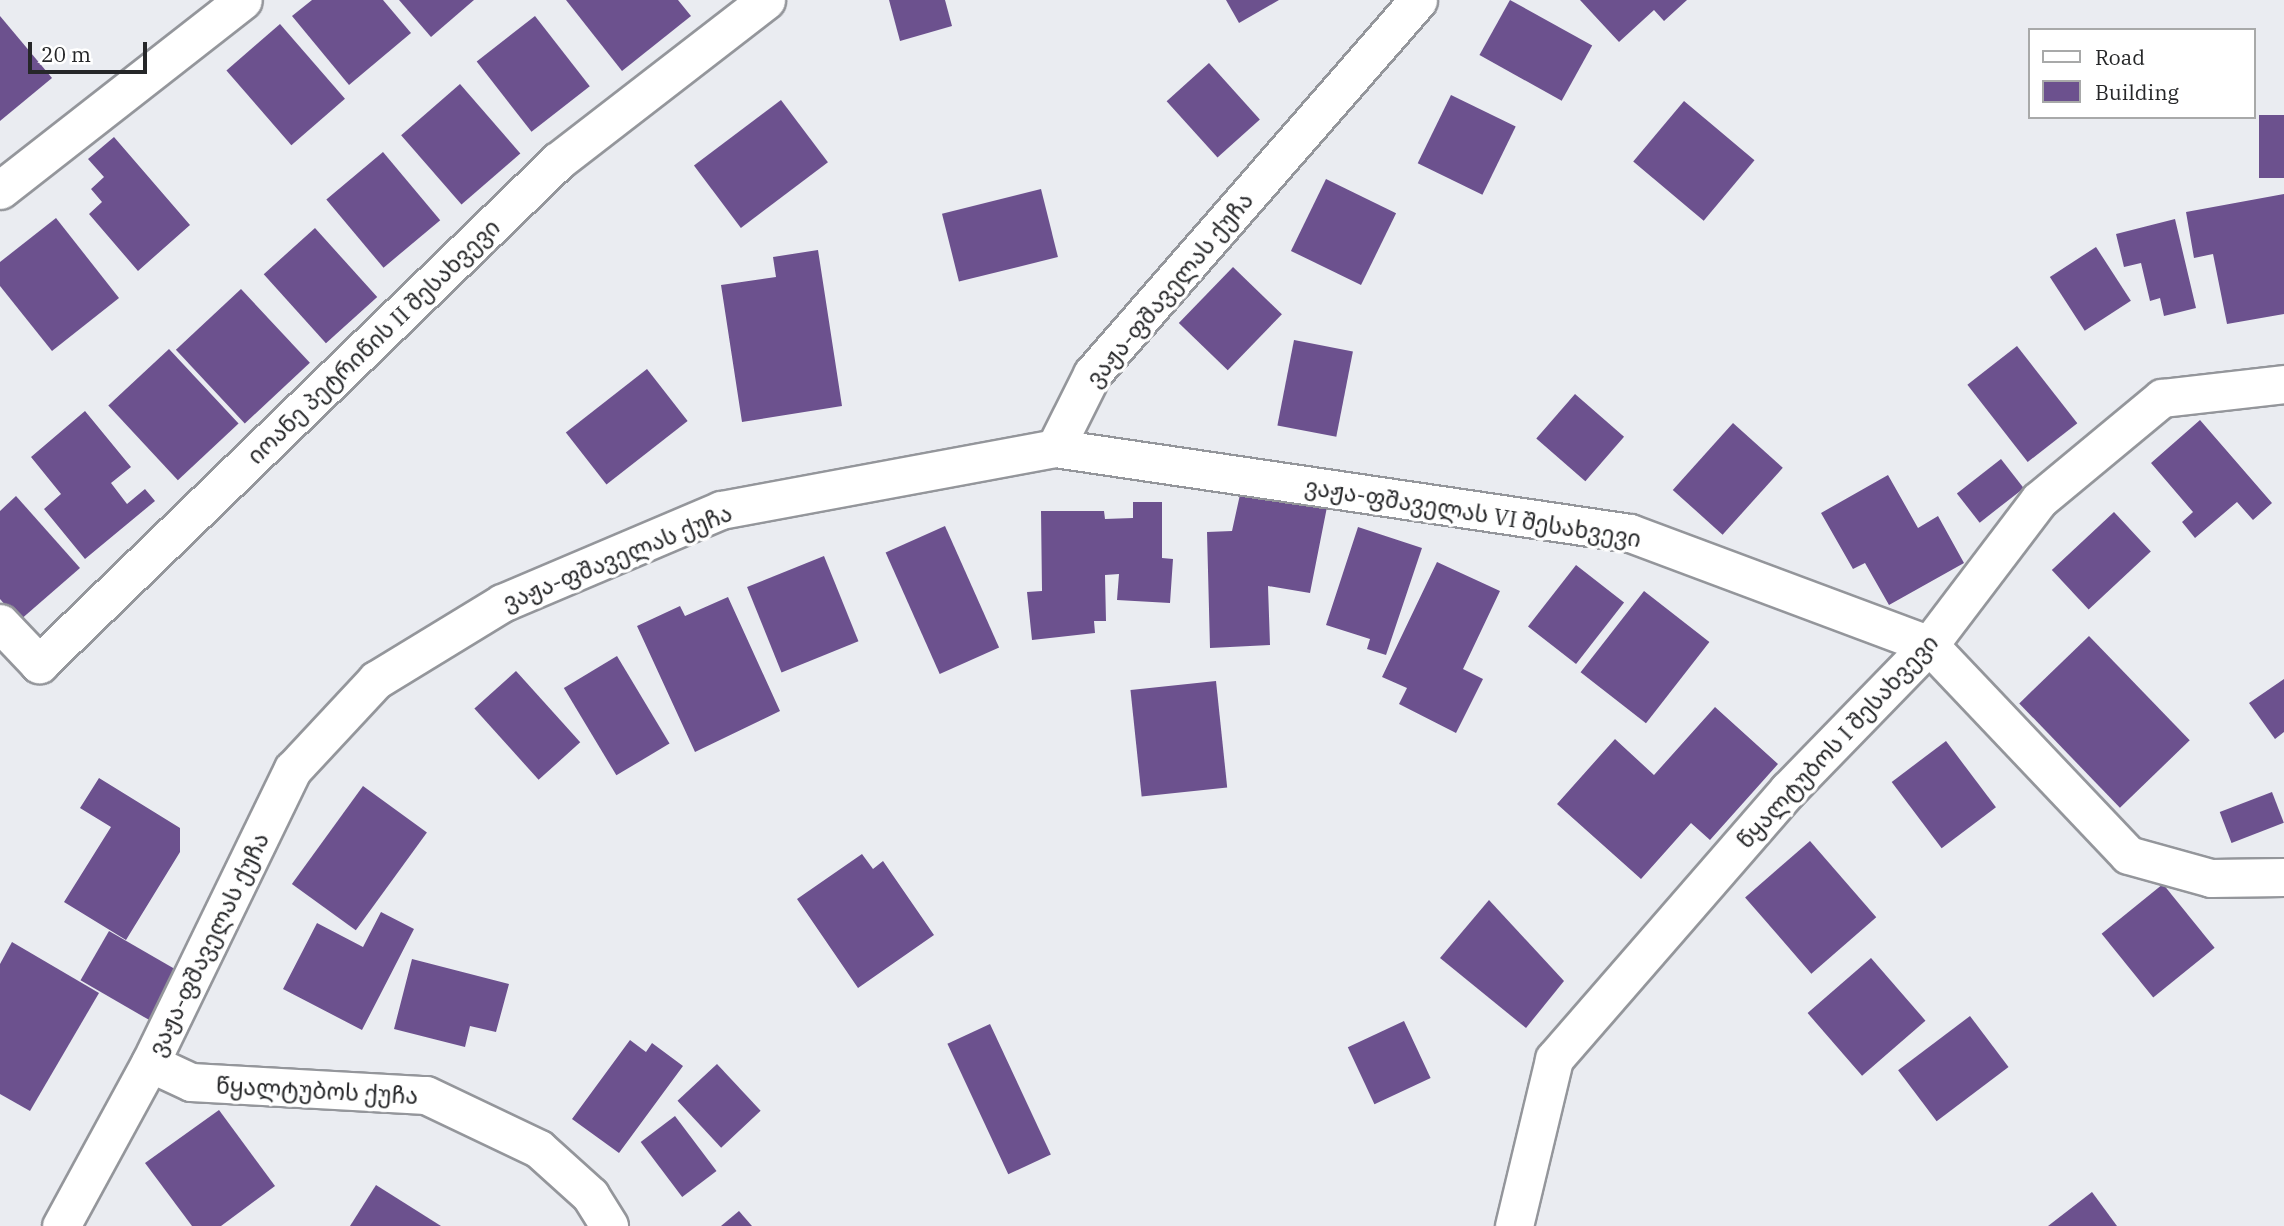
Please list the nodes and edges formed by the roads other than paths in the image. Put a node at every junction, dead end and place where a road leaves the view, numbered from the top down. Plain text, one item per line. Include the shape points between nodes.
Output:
1 (243, 0) edge
2 (766, 0) edge
3 (1418, 0) edge
4 (0, 190) edge
5 (2284, 384) edge
6 (1055, 448) junction
7 (0, 623) edge
8 (1929, 645) junction
9 (2284, 877) edge
10 (150, 1063) junction
11 (61, 1226) edge
12 (609, 1226) edge
13 (1514, 1226) edge

1 - 4 street
2 - 7 street, იოანე პეტრიწის II შესახვევი via 558,161 39,664
3 - 6 street, ვაჟა-ფშაველას ქუჩა via 1092,374
5 - 8 street, წყალტუბოს I შესახვევი via 2162,398 2039,500
6 - 8 street, ვაჟა-ფშაველას VI შესახვევი via 1630,533
6 - 10 street, ვაჟა-ფშაველას ქუჩა via 720,510 502,603 376,680 293,769
8 - 9 street, ვაჟა-ფშაველას VI შესახვევი via 2128,855 2211,878
8 - 13 street, წყალტუბოს I შესახვევი via 1788,790 1554,1059
10 - 11 street, ვაჟა-ფშაველას ქუჩა
10 - 12 street, წყალტუბოს ქუჩა via 191,1082 426,1095 539,1149 590,1195

